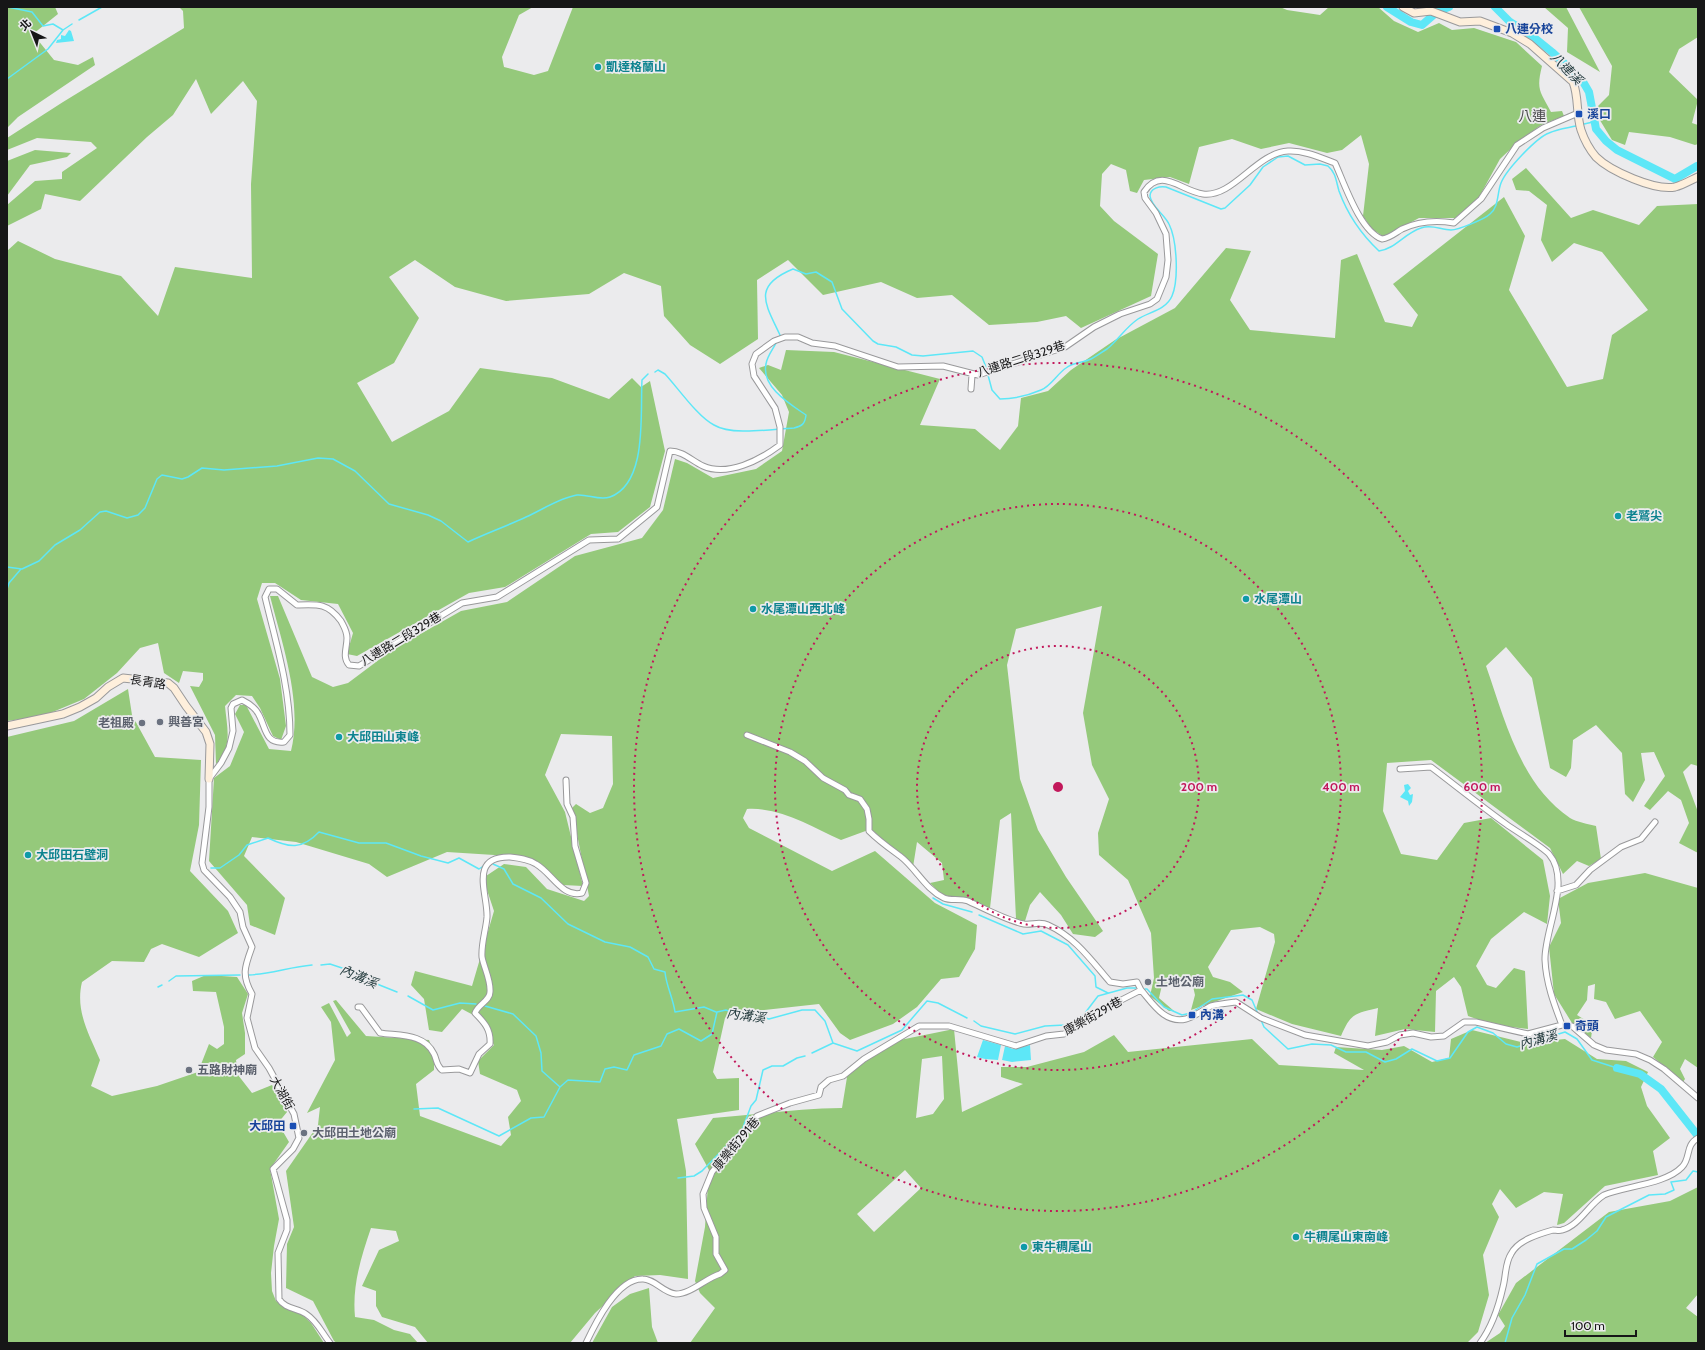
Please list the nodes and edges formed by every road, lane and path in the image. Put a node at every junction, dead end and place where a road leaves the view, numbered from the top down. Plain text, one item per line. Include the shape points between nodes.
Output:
1 (1403, 7) edge
2 (1578, 114) junction
3 (1698, 177) edge
4 (972, 375) junction
5 (971, 389) dead end
6 (7, 726) edge
7 (747, 735) dead end
8 (1400, 769) dead end
9 (209, 779) junction
10 (566, 780) dead end
11 (1655, 822) dead end
12 (1557, 891) junction
13 (1141, 990) junction
14 (358, 1007) dead end
15 (1562, 1025) junction
16 (1698, 1098) edge
17 (1697, 1139) edge
18 (330, 1343) edge
19 (586, 1343) edge
20 (1480, 1343) edge

1 - 2 street via 1414,13 1432,11 1460,22 1480,21 1512,33 1530,44 1573,82
2 - 3 street via 1584,138 1596,156 1608,166 1649,184 1666,187 1675,187
2 - 4 street, 八連路二段329巷 via 1543,128 1517,145 1481,199 1454,223 1434,220 1423,222 1382,240 1363,223 1335,164 1308,154 1289,151 1264,159 1231,185 1210,195 1162,180 1154,181 1144,192 1145,198 1162,223 1166,234 1168,260 1166,277 1157,299 1094,327 1064,347
4 - 5 street
4 - 9 street, 八連路二段329巷 via 943,366 898,367 798,337 774,341 756,354 752,364 754,376 775,408 780,430 780,445 730,470 705,467 677,451 670,451 657,507 618,539 589,540 497,597 462,603 359,666 349,665 346,661 346,630 329,608 317,604 297,605 277,589 269,589 265,597 286,683 290,735 284,742 272,741 266,735 258,714 248,703 238,701 231,708 233,731 229,748
6 - 9 street, 長青路 via 63,714 80,707 123,678 168,683 206,732 210,744
7 - 13 street via 790,752 805,761 823,778 860,799 869,819 869,831 944,898 966,900 1025,924 1035,922 1048,925 1076,942 1110,982 1137,982
8 - 12 street via 1431,767 1549,854 1557,869
9 - 18 street, 大湖街 via 209,807 202,863 204,870 230,896 240,912 243,927 252,947 244,972 252,994 246,1018 255,1048 294,1114 299,1138 293,1149 273,1169 287,1220 287,1230 278,1253 279,1299 285,1306 306,1314 316,1322
10 - 14 street via 567,804 573,816 575,846 586,883 582,893 575,895 565,890 537,864 520,858 497,858 488,864 482,882 487,916 482,955 490,983 490,993 475,1013 487,1026 490,1044 478,1054 470,1073 459,1069 442,1070 434,1053 417,1037 380,1033 361,1007
11 - 12 street via 1640,840 1621,848 1590,870 1576,885
12 - 15 street via 1553,922 1547,941 1546,961 1551,995
13 - 15 street via 1159,1012 1176,1020 1187,1019 1213,1006 1236,1002 1261,1018 1299,1033 1368,1046 1387,1042 1400,1034 1444,1036 1464,1022 1476,1022 1528,1034
13 - 19 street, 康樂街291巷 via 1094,1014 1064,1034 1046,1036 1016,1046 949,1026 919,1026 843,1076 829,1080 821,1087 819,1095 757,1116 712,1172 703,1194 707,1219 716,1237 716,1254 725,1270 682,1293 675,1294 658,1284 642,1279 631,1283 606,1305
15 - 16 street via 1572,1026 1594,1045 1606,1050 1636,1054 1664,1069
17 - 20 street via 1689,1146 1682,1167 1672,1174 1604,1195 1561,1231 1554,1230 1517,1246 1508,1262 1503,1289 1493,1318

